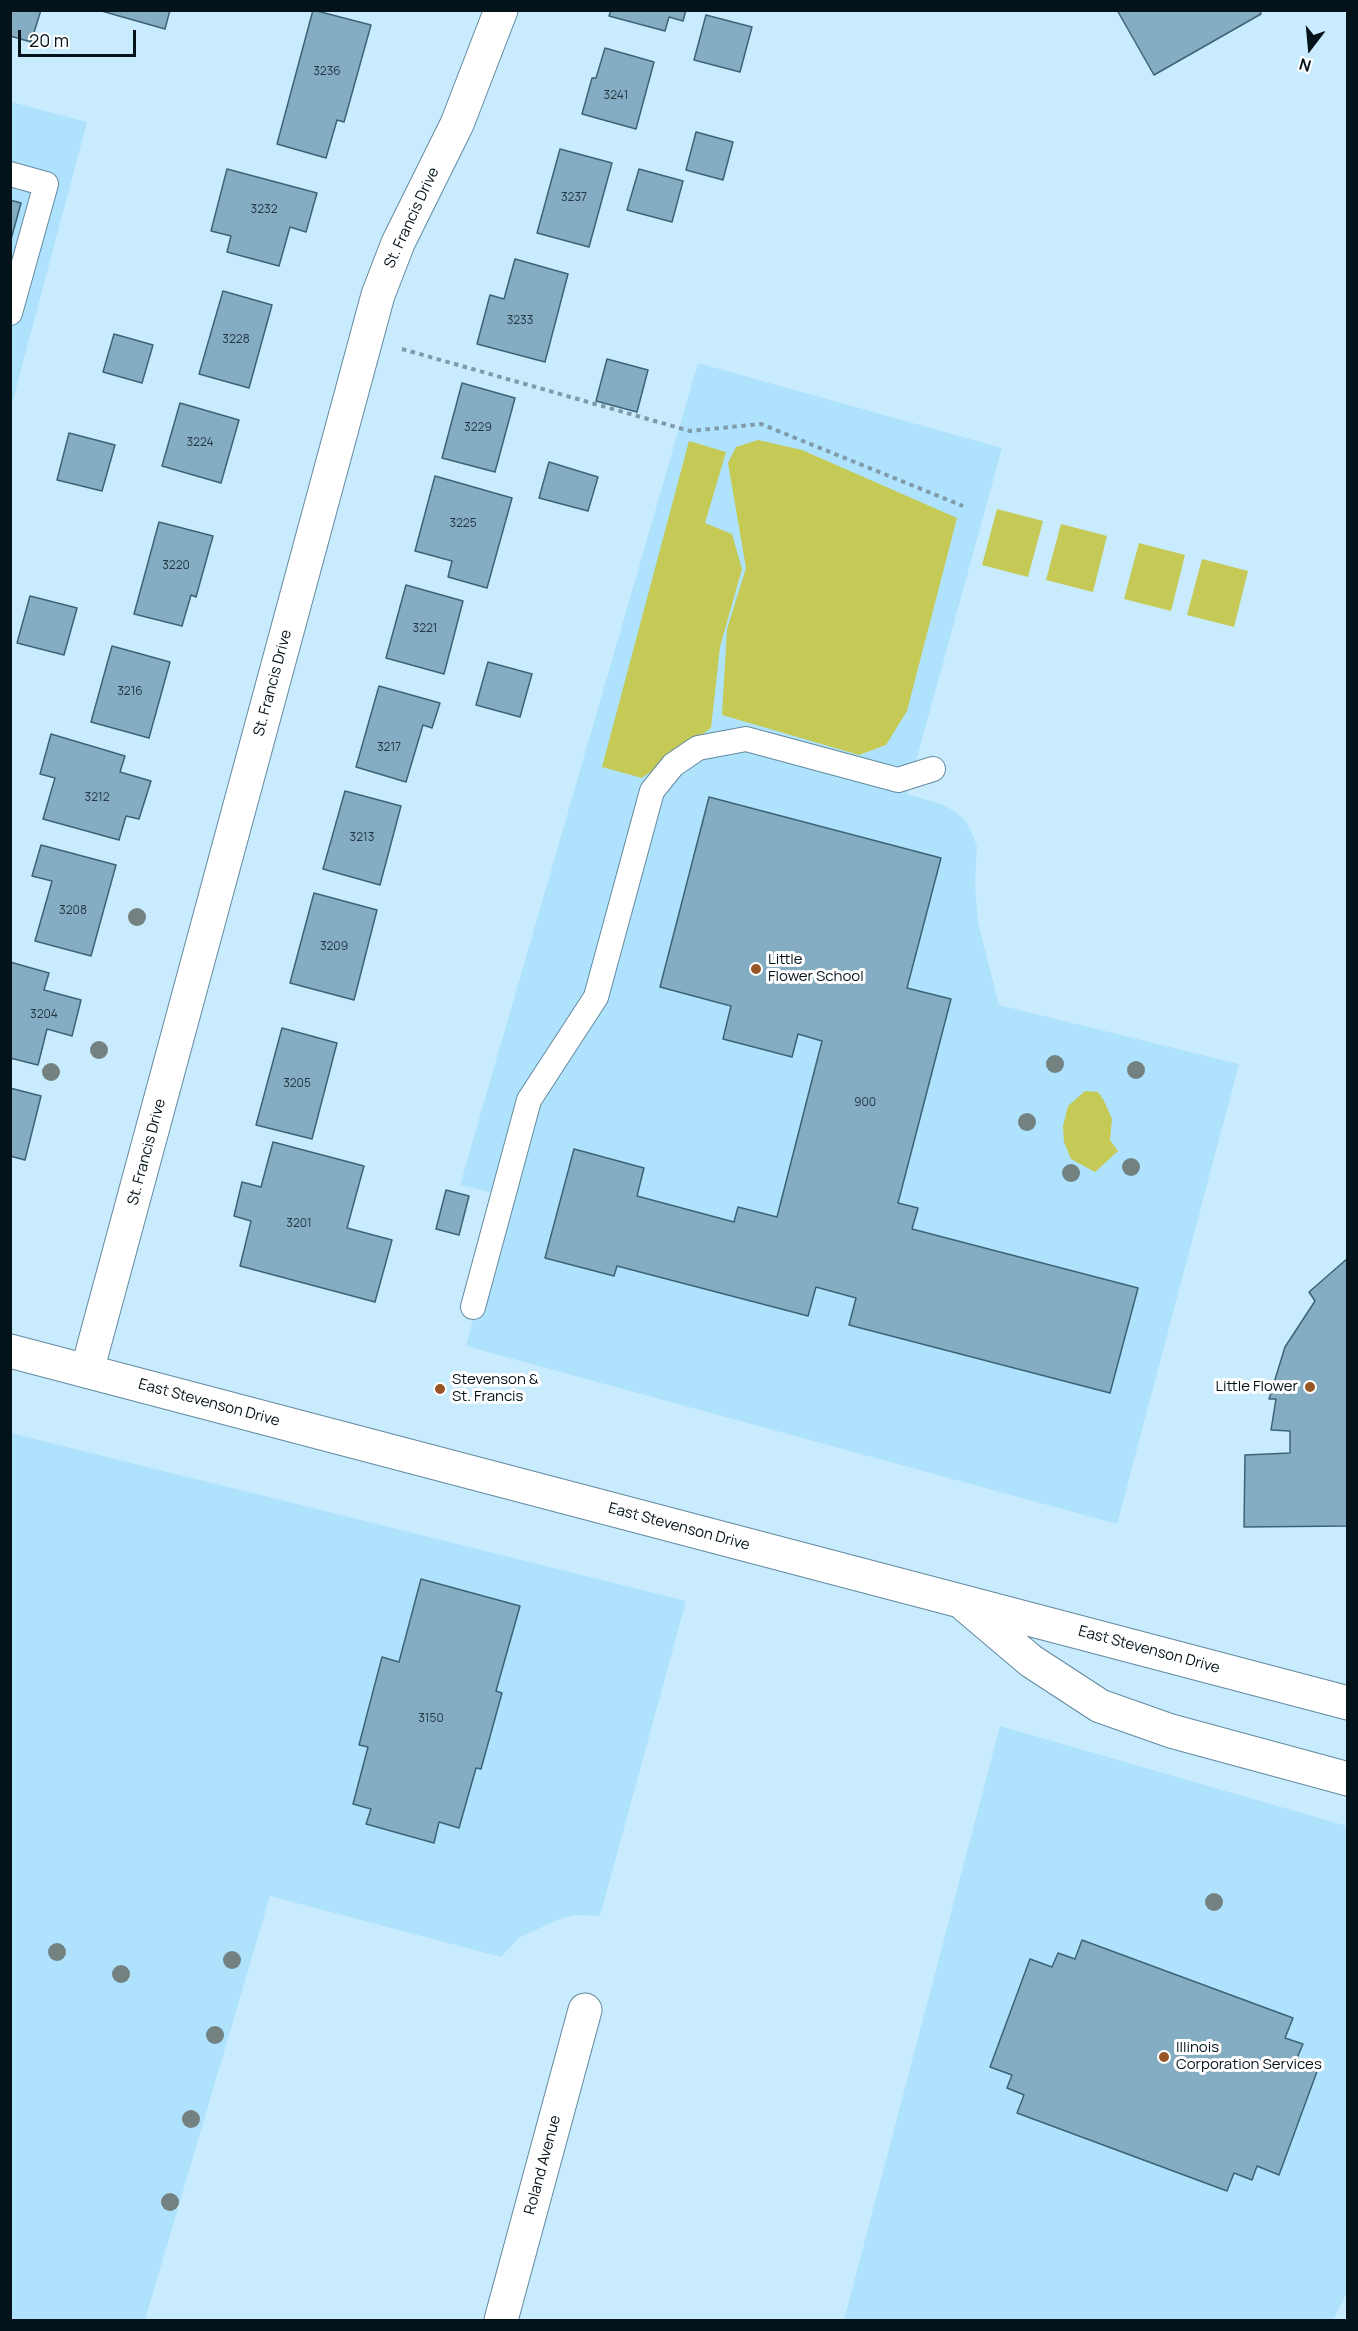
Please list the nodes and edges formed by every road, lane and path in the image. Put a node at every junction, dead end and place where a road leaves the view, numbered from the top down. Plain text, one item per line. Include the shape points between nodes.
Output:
1 (501, 10) edge
2 (10, 174) edge
3 (10, 313) edge
4 (399, 348) dead end
5 (963, 506) dead end
6 (933, 768) dead end
7 (473, 1307) dead end
8 (10, 1351) edge
9 (87, 1371) junction
10 (960, 1601) junction
11 (1347, 1703) edge
12 (1347, 1779) edge
13 (585, 2010) dead end
14 (501, 2320) edge

1 - 9 main road, St. Francis Drive via 457,124 378,295
2 - 3 lane via 46,184
4 - 5 path via 690,431 762,424
6 - 7 lane via 898,780 746,739 698,748 673,765 652,791 596,997 529,1100
8 - 9 main road, East Stevenson Drive
9 - 10 main road, East Stevenson Drive
10 - 11 main road, East Stevenson Drive
10 - 12 main road via 1031,1661 1100,1706 1171,1731
13 - 14 main road, Roland Avenue

